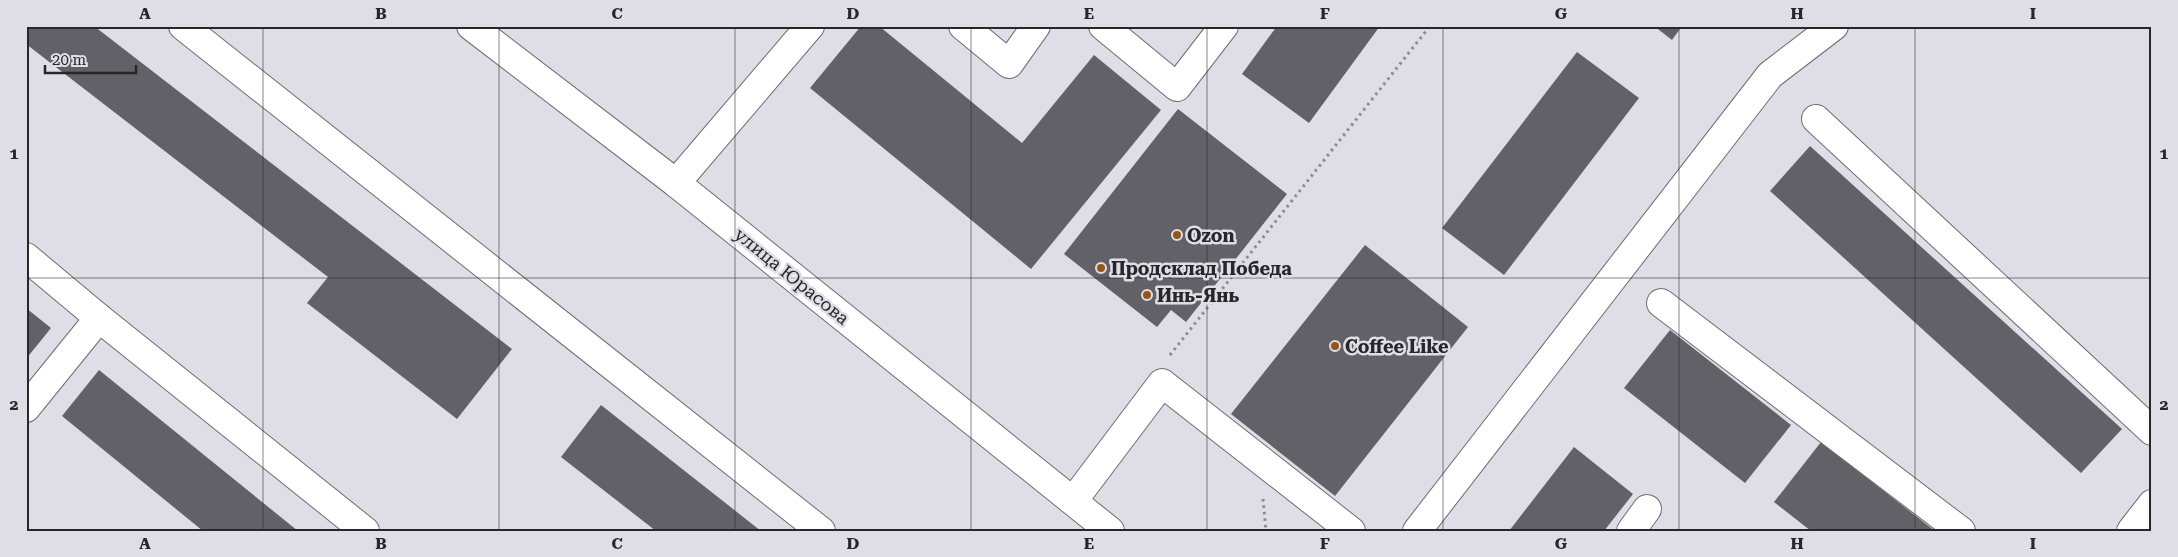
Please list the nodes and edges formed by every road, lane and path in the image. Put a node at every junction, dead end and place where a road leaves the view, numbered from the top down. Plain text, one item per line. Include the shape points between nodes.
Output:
1 (183, 26) edge
2 (471, 26) edge
3 (810, 26) edge
4 (963, 26) edge
5 (1036, 26) edge
6 (1103, 26) edge
7 (1224, 26) edge
8 (1430, 26) edge
9 (1834, 26) edge
10 (1816, 119) dead end
11 (676, 183) junction
12 (26, 257) edge
13 (1661, 303) dead end
14 (99, 318) junction
15 (1162, 384) junction
16 (26, 408) edge
17 (2152, 431) edge
18 (1073, 501) junction
19 (2152, 504) edge
20 (1647, 509) dead end
21 (365, 531) edge
22 (821, 531) edge
23 (1110, 531) edge
24 (1351, 531) edge
25 (1417, 531) edge
26 (1631, 531) edge
27 (1962, 531) edge
28 (2131, 531) edge

1 - 22 street
2 - 11 street, улица Юрасова
3 - 11 street
4 - 5 street via 1009,64
6 - 7 street via 1176,87
8 - 15 path via 1166,360
9 - 25 street via 1770,75
10 - 17 street
11 - 18 street, улица Юрасова
12 - 14 street
13 - 27 street
14 - 16 street
14 - 21 street
15 - 18 street
15 - 24 street
18 - 23 street, улица Юрасова
19 - 28 street
20 - 26 street

